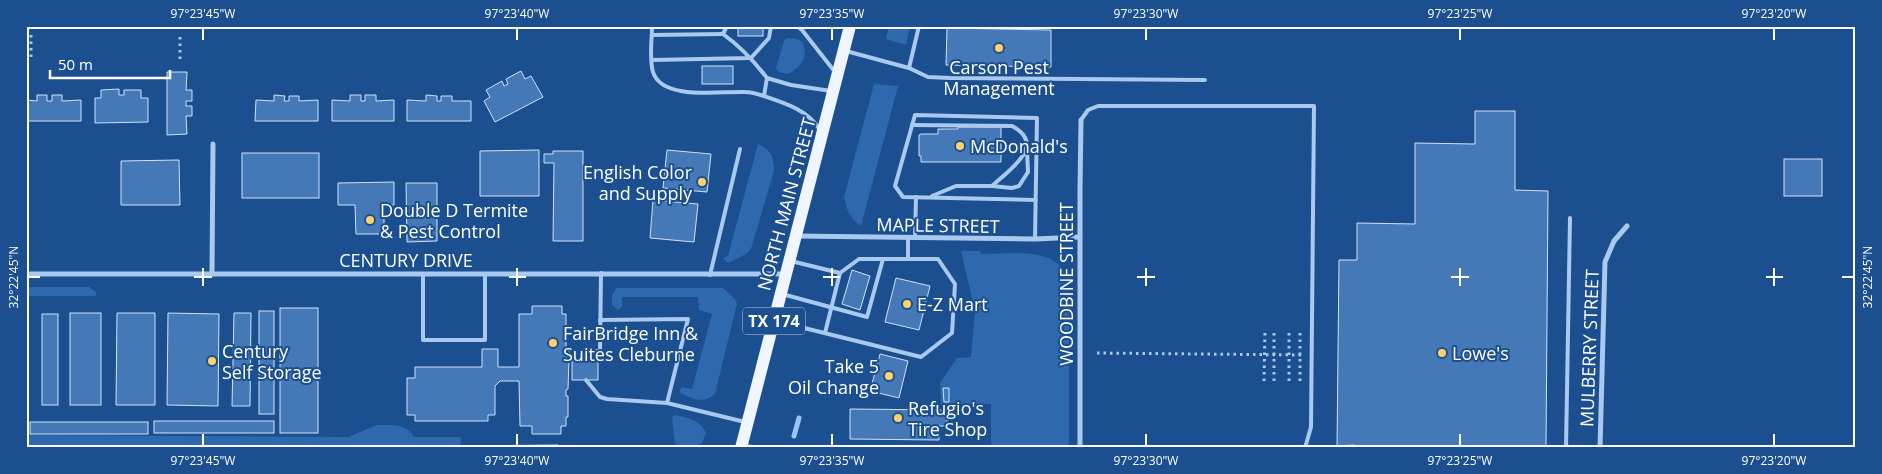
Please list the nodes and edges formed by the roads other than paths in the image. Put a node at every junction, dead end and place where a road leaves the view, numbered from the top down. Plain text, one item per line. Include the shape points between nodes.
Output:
1 (652, 26) edge
2 (727, 26) edge
3 (771, 26) edge
4 (797, 26) edge
5 (850, 26) edge
6 (919, 26) edge
7 (722, 34) junction
8 (652, 35) junction
9 (844, 51) junction
10 (752, 58) junction
11 (652, 60) junction
12 (909, 68) junction
13 (837, 75) junction
14 (767, 78) junction
15 (1205, 80) dead end
16 (834, 91) junction
17 (764, 96) junction
18 (1081, 120) joint
19 (912, 125) junction
20 (822, 135) junction
21 (213, 144) dead end
22 (740, 149) dead end
23 (1027, 150) junction
24 (992, 186) junction
25 (916, 197) junction
26 (930, 197) junction
27 (1036, 200) junction
28 (1570, 218) dead end
29 (1627, 226) dead end
30 (796, 236) junction
31 (1080, 237) junction
32 (908, 238) junction
33 (916, 238) junction
34 (1035, 239) junction
35 (883, 259) junction
36 (908, 259) junction
37 (789, 260) junction
38 (601, 273) junction
39 (840, 273) junction
40 (26, 274) edge
41 (212, 274) junction
42 (422, 274) junction
43 (484, 274) junction
44 (785, 274) junction
45 (710, 275) junction
46 (781, 294) junction
47 (831, 308) junction
48 (600, 320) junction
49 (774, 320) junction
50 (824, 333) junction
51 (586, 360) dead end
52 (586, 380) dead end
53 (667, 403) junction
54 (747, 423) junction
55 (741, 447) edge
56 (761, 448) edge
57 (1080, 448) edge
58 (1305, 448) edge
59 (1566, 448) edge
60 (1600, 448) edge

1 - 8 lane
2 - 7 lane
3 - 10 lane via 769,38
4 - 13 lane
5 - 9 main road, NORTH MAIN STREET / TX 174
6 - 12 lane
7 - 8 lane
7 - 10 lane
8 - 11 lane
9 - 12 lane
9 - 13 main road, NORTH MAIN STREET / TX 174
10 - 11 lane
10 - 14 lane
11 - 17 lane via 654,73 661,84 673,90 747,92
12 - 15 lane via 928,77
13 - 16 main road, NORTH MAIN STREET / TX 174
14 - 16 lane
14 - 17 lane
16 - 20 main road, NORTH MAIN STREET / TX 174
17 - 20 lane via 791,105 803,113 816,123
18 - 31 street, WOODBINE STREET
18 - 58 lane via 1088,110 1098,106 1314,106 1311,427
19 - 23 lane via 1012,126 1022,132
19 - 25 lane via 895,186 903,197
19 - 27 lane via 915,115 1037,118
20 - 30 main road, NORTH MAIN STREET / TX 174
21 - 41 street
22 - 45 lane
23 - 24 lane
23 - 24 lane via 1028,172 1019,186
24 - 26 lane via 956,186
25 - 26 lane
25 - 33 lane
26 - 27 lane
27 - 34 lane
28 - 59 lane
29 - 60 street, MULBERRY STREET via 1614,241 1605,262
30 - 32 street, MAPLE STREET
30 - 37 main road, NORTH MAIN STREET / TX 174
31 - 34 street, MAPLE STREET
31 - 57 street, WOODBINE STREET
32 - 33 street, MAPLE STREET
32 - 36 lane
33 - 34 street, MAPLE STREET
35 - 36 lane
35 - 39 lane via 859,259
35 - 47 lane via 867,317
36 - 50 lane via 938,259 955,284 952,333 921,356
37 - 39 lane
37 - 44 main road, NORTH MAIN STREET / TX 174
38 - 43 street, CENTURY DRIVE
38 - 45 street, CENTURY DRIVE
38 - 48 lane
39 - 47 lane
40 - 41 street, CENTURY DRIVE
41 - 42 street, CENTURY DRIVE
42 - 43 street, CENTURY DRIVE
42 - 43 lane via 423,340 485,340
44 - 45 street, CENTURY DRIVE
44 - 46 main road, NORTH MAIN STREET / TX 174
46 - 47 lane
46 - 49 main road, NORTH MAIN STREET / TX 174
47 - 50 lane
48 - 51 lane via 600,351 591,352
48 - 53 lane via 688,319
49 - 50 lane
49 - 54 main road, NORTH MAIN STREET / TX 174
52 - 53 lane via 600,397 607,399
53 - 54 lane
54 - 55 main road, NORTH MAIN STREET / TX 174
55 - 56 lane

